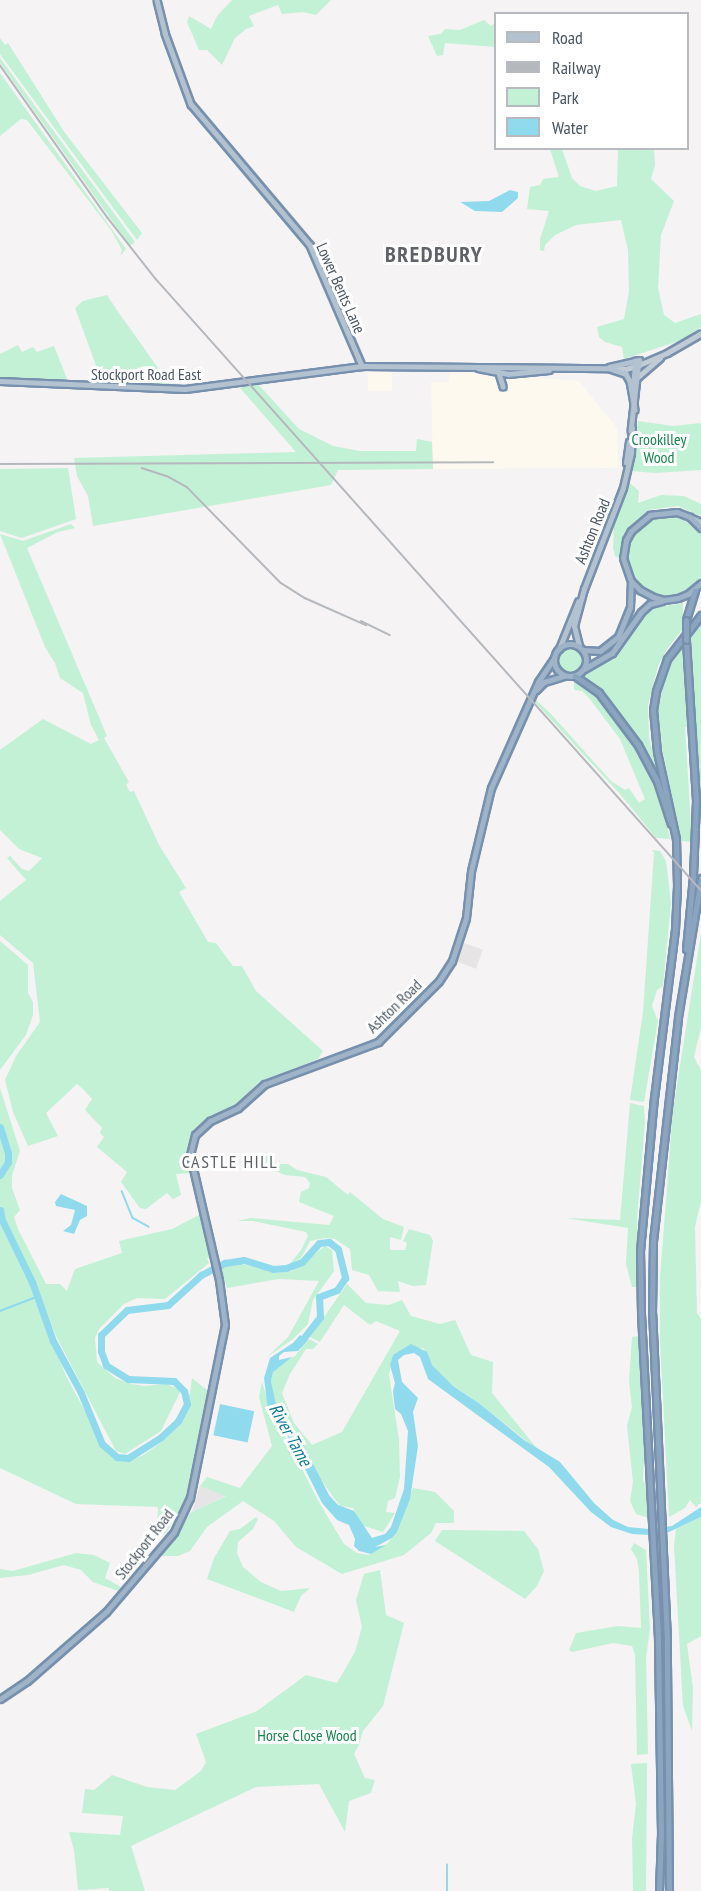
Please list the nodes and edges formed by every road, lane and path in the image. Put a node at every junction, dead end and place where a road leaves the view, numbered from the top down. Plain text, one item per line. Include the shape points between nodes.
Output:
1 (157, 0) edge
2 (701, 333) edge
3 (667, 353) junction
4 (637, 363) junction
5 (362, 366) junction
6 (475, 367) junction
7 (605, 368) junction
8 (550, 370) junction
9 (499, 373) junction
10 (638, 377) junction
11 (0, 381) edge
12 (503, 386) dead end
13 (633, 399) junction
14 (635, 410) junction
15 (690, 517) junction
16 (701, 522) edge
17 (701, 528) edge
18 (631, 581) junction
19 (701, 583) edge
20 (695, 590) junction
21 (582, 594) junction
22 (664, 600) junction
23 (701, 615) edge
24 (581, 648) junction
25 (559, 649) junction
26 (554, 658) junction
27 (584, 669) junction
28 (565, 676) junction
29 (575, 676) junction
30 (534, 691) junction
31 (676, 839) junction
32 (701, 878) edge
33 (678, 1017) junction
34 (219, 1280) joint
35 (0, 1699) edge
36 (659, 1891) edge
37 (669, 1891) edge

1 - 5 main road, Lower Bents Lane via 191,104 310,245
2 - 3 main road
3 - 4 main road
3 - 10 main road
4 - 7 main road via 626,369
4 - 10 main road, Ashton Road
4 - 13 main road, Ashton Road
5 - 6 main road, Stockport Road East
5 - 11 main road, Stockport Road East via 185,389
6 - 8 main road
6 - 9 main road
7 - 8 main road
7 - 13 main road, Ashton Road via 626,374
8 - 9 main road
9 - 12 main road
10 - 14 main road, Ashton Road
13 - 14 main road, Ashton Road
14 - 21 main road, Ashton Road via 625,478
15 - 16 main road
15 - 17 highway
15 - 18 highway via 662,512 637,524 624,548 624,564
18 - 22 highway via 646,594
18 - 24 highway via 630,608 618,637 600,651
19 - 20 highway
20 - 22 highway
20 - 33 highway, bridge via 686,620 686,640 695,748 696,824
21 - 24 main road, Ashton Road via 574,626
21 - 25 main road, Ashton Road
22 - 27 highway via 645,608 618,648
23 - 31 highway via 667,659 653,710 657,752
24 - 25 highway via 569,644
24 - 27 highway via 587,659
25 - 26 highway
26 - 28 highway via 558,671
26 - 30 highway, Ashton Road
27 - 29 highway
28 - 29 highway
28 - 30 highway via 544,682
29 - 31 highway via 599,693 638,745 657,782
30 - 34 highway, Ashton Road via 491,788 471,871 466,918 452,961 439,981 378,1042 265,1084 238,1108 210,1121 195,1135 190,1155
31 - 36 highway via 675,930 641,1216 641,1313 652,1495 661,1810
32 - 33 highway
33 - 37 highway via 652,1241 664,1553
34 - 35 highway, Stockport Road via 224,1335 195,1482 184,1516 163,1546 94,1624

